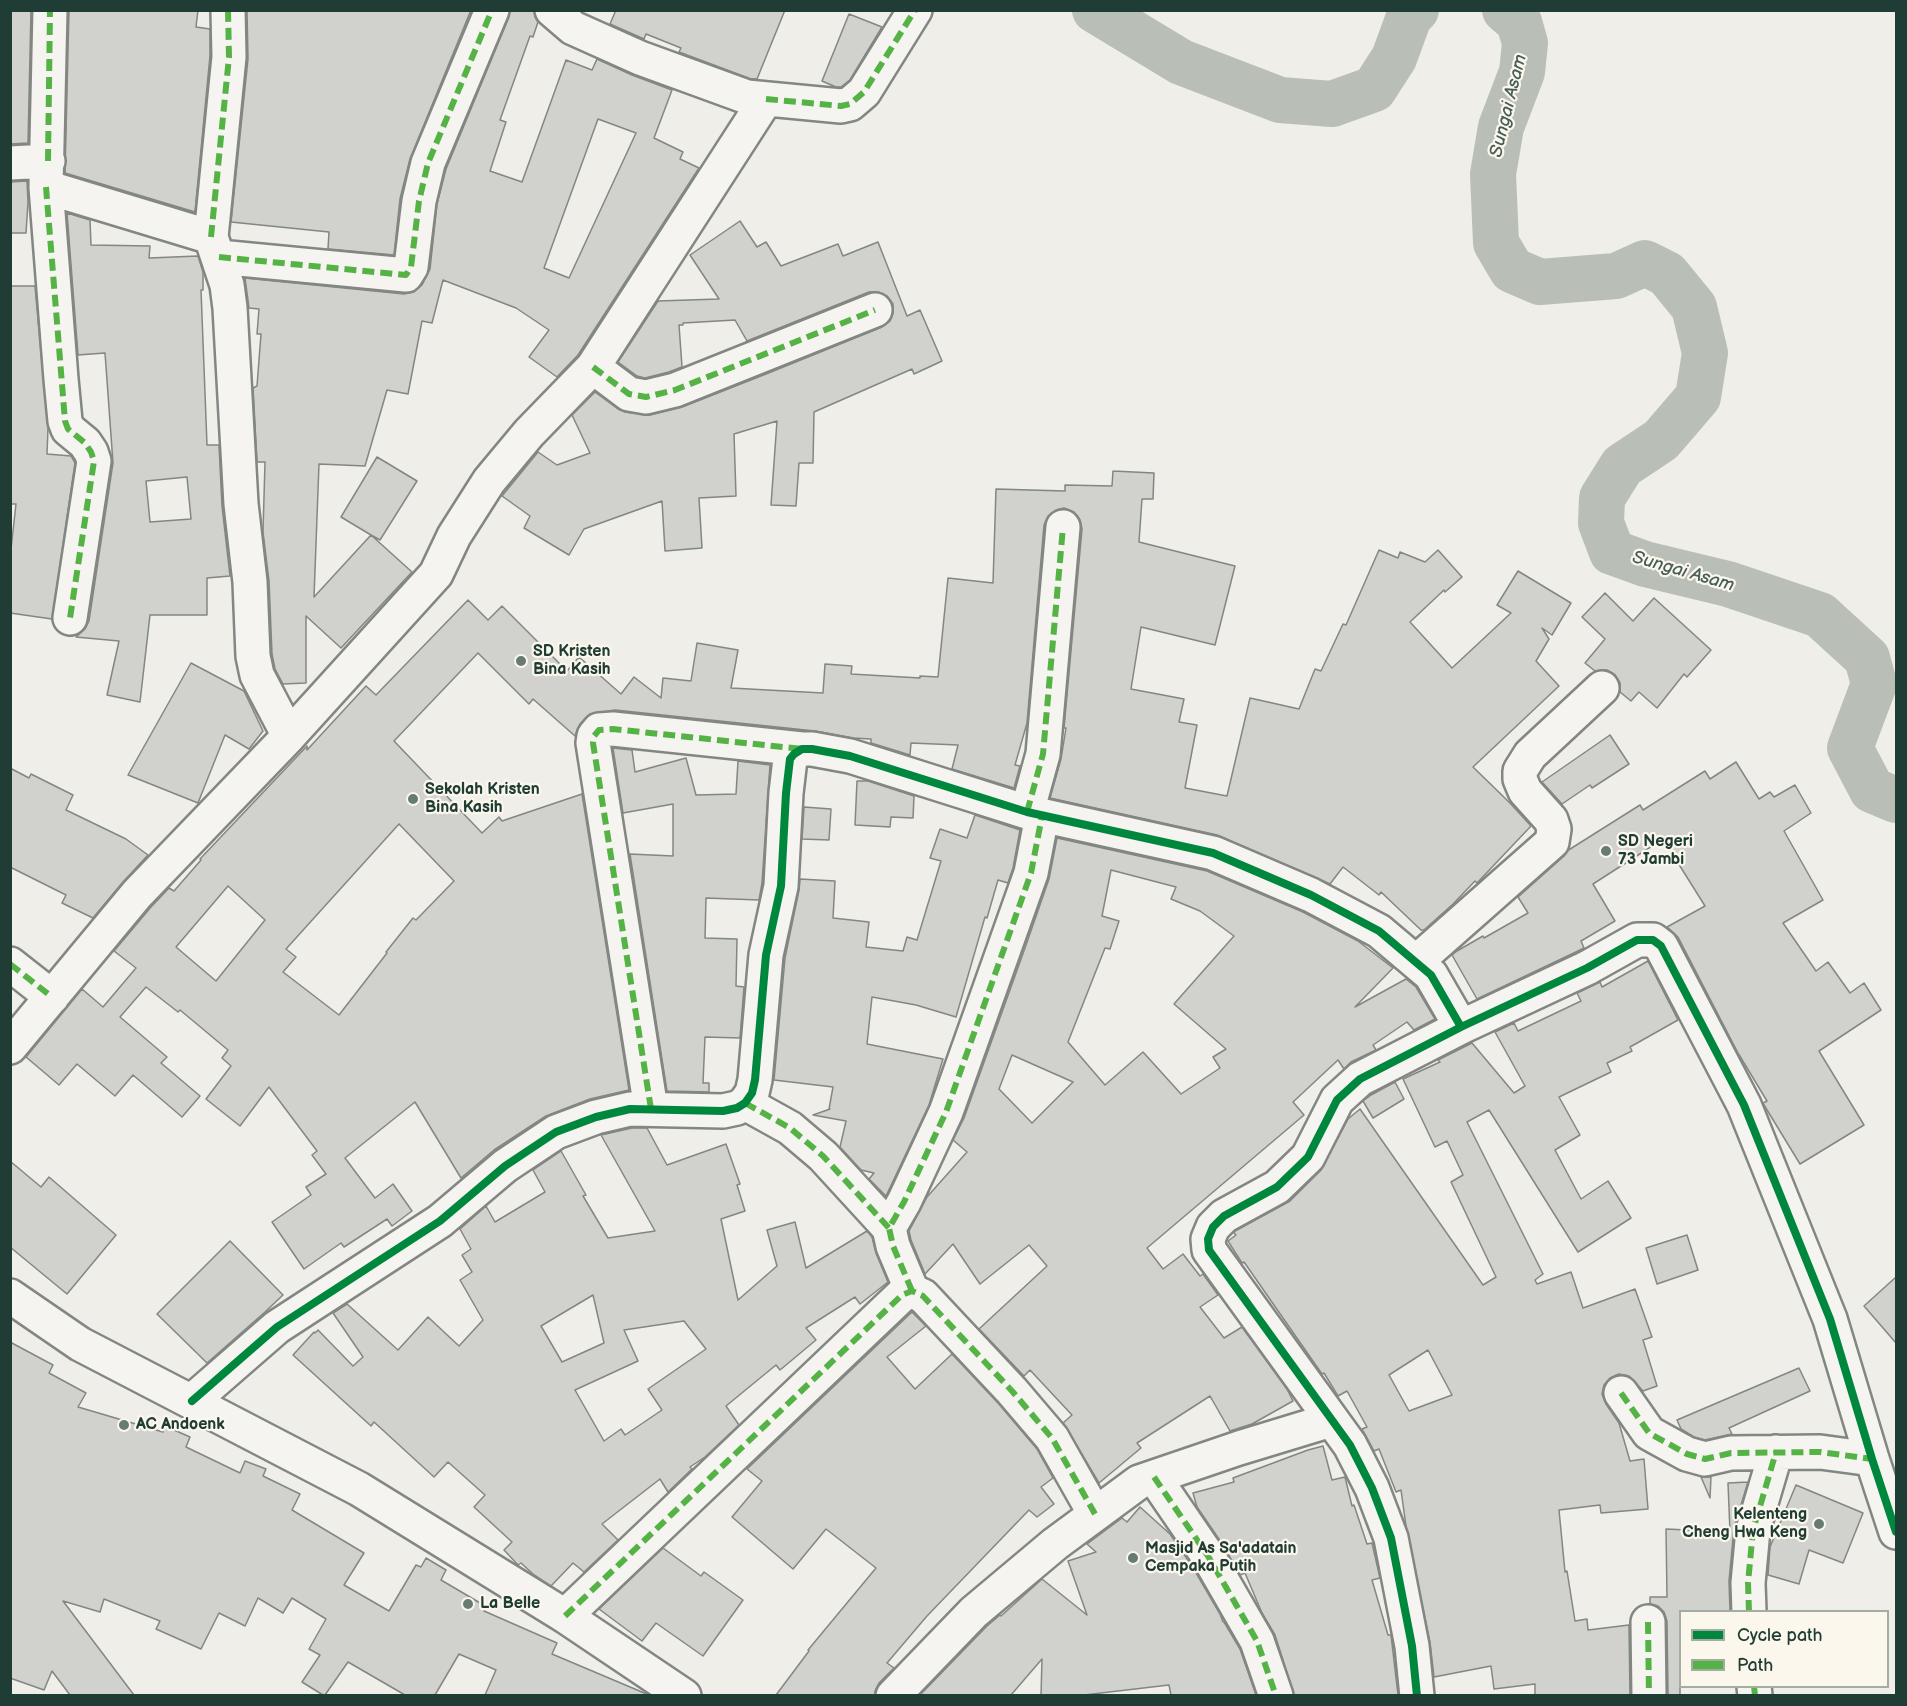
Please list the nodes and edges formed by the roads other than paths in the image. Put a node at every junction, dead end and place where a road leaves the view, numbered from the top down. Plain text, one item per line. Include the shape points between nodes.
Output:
1 (50, 10) edge
2 (228, 10) edge
3 (492, 10) edge
4 (552, 10) edge
5 (915, 10) edge
6 (766, 99) junction
7 (10, 163) edge
8 (47, 174) junction
9 (215, 247) junction
10 (875, 310) dead end
11 (593, 367) junction
12 (1062, 527) dead end
13 (70, 618) dead end
14 (1602, 688) dead end
15 (289, 736) junction
16 (801, 749) junction
17 (1034, 814) junction
18 (1416, 962) junction
19 (10, 964) edge
20 (52, 997) junction
21 (1461, 1027) junction
22 (10, 1047) edge
23 (745, 1103) junction
24 (651, 1109) junction
25 (888, 1228) junction
26 (912, 1291) junction
27 (10, 1296) edge
28 (1621, 1393) dead end
29 (192, 1401) junction
30 (1331, 1420) junction
31 (1776, 1452) junction
32 (1872, 1459) junction
33 (1154, 1477) junction
34 (1095, 1514) junction
35 (1896, 1532) edge
36 (1749, 1610) edge
37 (565, 1616) junction
38 (1648, 1622) dead end
39 (684, 1695) edge
40 (893, 1695) edge
41 (1276, 1695) edge
42 (1417, 1695) edge
43 (1649, 1695) edge

1 - 8 street
2 - 9 street via 229,57
3 - 9 street via 428,163 411,267 406,275
4 - 6 street via 573,28 640,58 747,97
5 - 6 street via 864,92 849,104
6 - 11 street
7 - 8 street
8 - 9 street
8 - 13 street via 65,421 68,429 85,443 94,461
9 - 15 street via 230,308 253,656 257,675
10 - 11 street via 675,390 646,397 629,394
11 - 15 street via 529,432 489,481 454,536 436,574
12 - 17 street via 1043,754
14 - 18 street via 1530,755 1520,771 1525,791 1551,820 1552,842
15 - 20 street via 137,894
16 - 17 street via 850,756
16 - 23 street via 790,759 781,886 766,955 755,1080
16 - 24 street via 613,729 599,730 594,736
17 - 18 street via 1213,853 1311,895 1379,931
17 - 25 street via 1031,873 946,1112
18 - 21 street via 1431,975
19 - 20 street
20 - 22 street
21 - 30 street via 1360,1079 1338,1100 1308,1157 1277,1187 1224,1216 1208,1239 1209,1250
21 - 32 street via 1637,940 1653,940 1661,946 1744,1106 1830,1319
23 - 24 street via 723,1111
23 - 25 street via 790,1128 823,1156
24 - 29 street via 630,1109 596,1117 556,1132 505,1166 440,1221 278,1327
25 - 26 street
26 - 34 street via 923,1296 1052,1438
26 - 37 street via 902,1295
27 - 29 street via 80,1344
28 - 31 street via 1649,1433 1687,1454 1705,1459 1731,1453
29 - 37 street via 359,1489
30 - 33 street
30 - 42 street via 1350,1445 1372,1488 1391,1538 1412,1646
31 - 32 street via 1820,1452
31 - 36 street via 1753,1530
32 - 35 street
33 - 34 street via 1139,1482
33 - 41 street via 1208,1556 1257,1641
34 - 40 street via 974,1612
37 - 39 street
38 - 43 street

